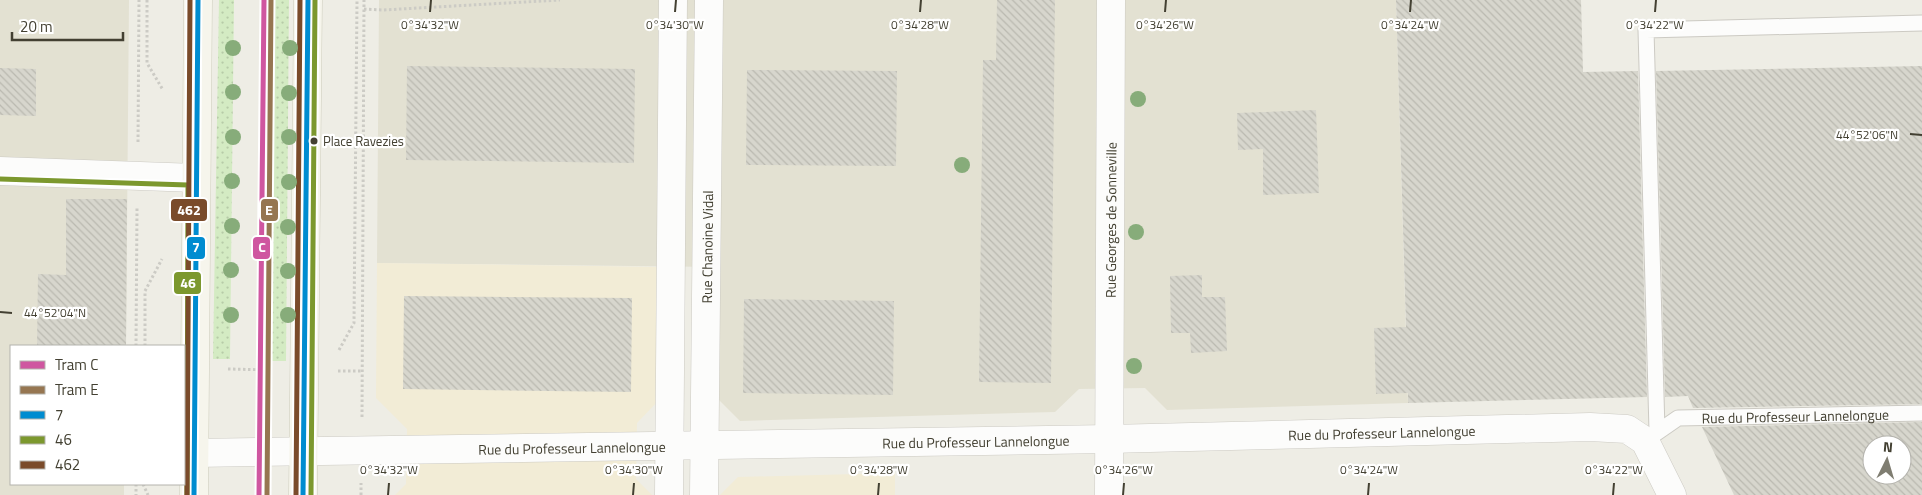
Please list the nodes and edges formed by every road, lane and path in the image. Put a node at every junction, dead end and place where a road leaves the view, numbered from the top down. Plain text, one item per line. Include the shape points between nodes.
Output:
1 (198, 0) edge
2 (308, 0) edge
3 (357, 0) edge
4 (364, 0) edge
5 (560, 0) edge
6 (673, 0) edge
7 (709, 0) edge
8 (1111, 0) edge
9 (364, 9) junction
10 (1922, 23) edge
11 (0, 171) edge
12 (196, 178) junction
13 (336, 355) dead end
14 (336, 363) dead end
15 (337, 371) dead end
16 (362, 371) dead end
17 (1922, 413) edge
18 (1651, 436) junction
19 (1109, 439) junction
20 (704, 445) junction
21 (670, 446) junction
22 (303, 452) junction
23 (194, 454) junction
24 (194, 495) edge
25 (303, 495) edge
26 (669, 495) edge
27 (704, 495) edge
28 (1109, 495) edge
29 (1672, 495) edge

1 - 12 main road
2 - 22 main road
3 - 13 path via 354,323
4 - 9 path
5 - 9 path
6 - 21 street
7 - 20 street, Rue Chanoine Vidal
8 - 19 street, Rue Georges de Sonneville
9 - 16 path
10 - 18 lane via 1646,30
11 - 12 street
12 - 23 main road
14 - 15 path
17 - 18 lane, Rue du Professeur Lannelongue via 1678,418
18 - 19 street, Rue du Professeur Lannelongue via 1627,429 1590,427
18 - 29 street
19 - 20 street, Rue du Professeur Lannelongue
19 - 28 street, Rue Georges de Sonneville
20 - 21 street, Rue du Professeur Lannelongue
20 - 27 street, Rue Chanoine Vidal
21 - 22 street, Rue du Professeur Lannelongue
21 - 26 street
22 - 23 street, Rue du Professeur Lannelongue
22 - 25 main road
23 - 24 main road

